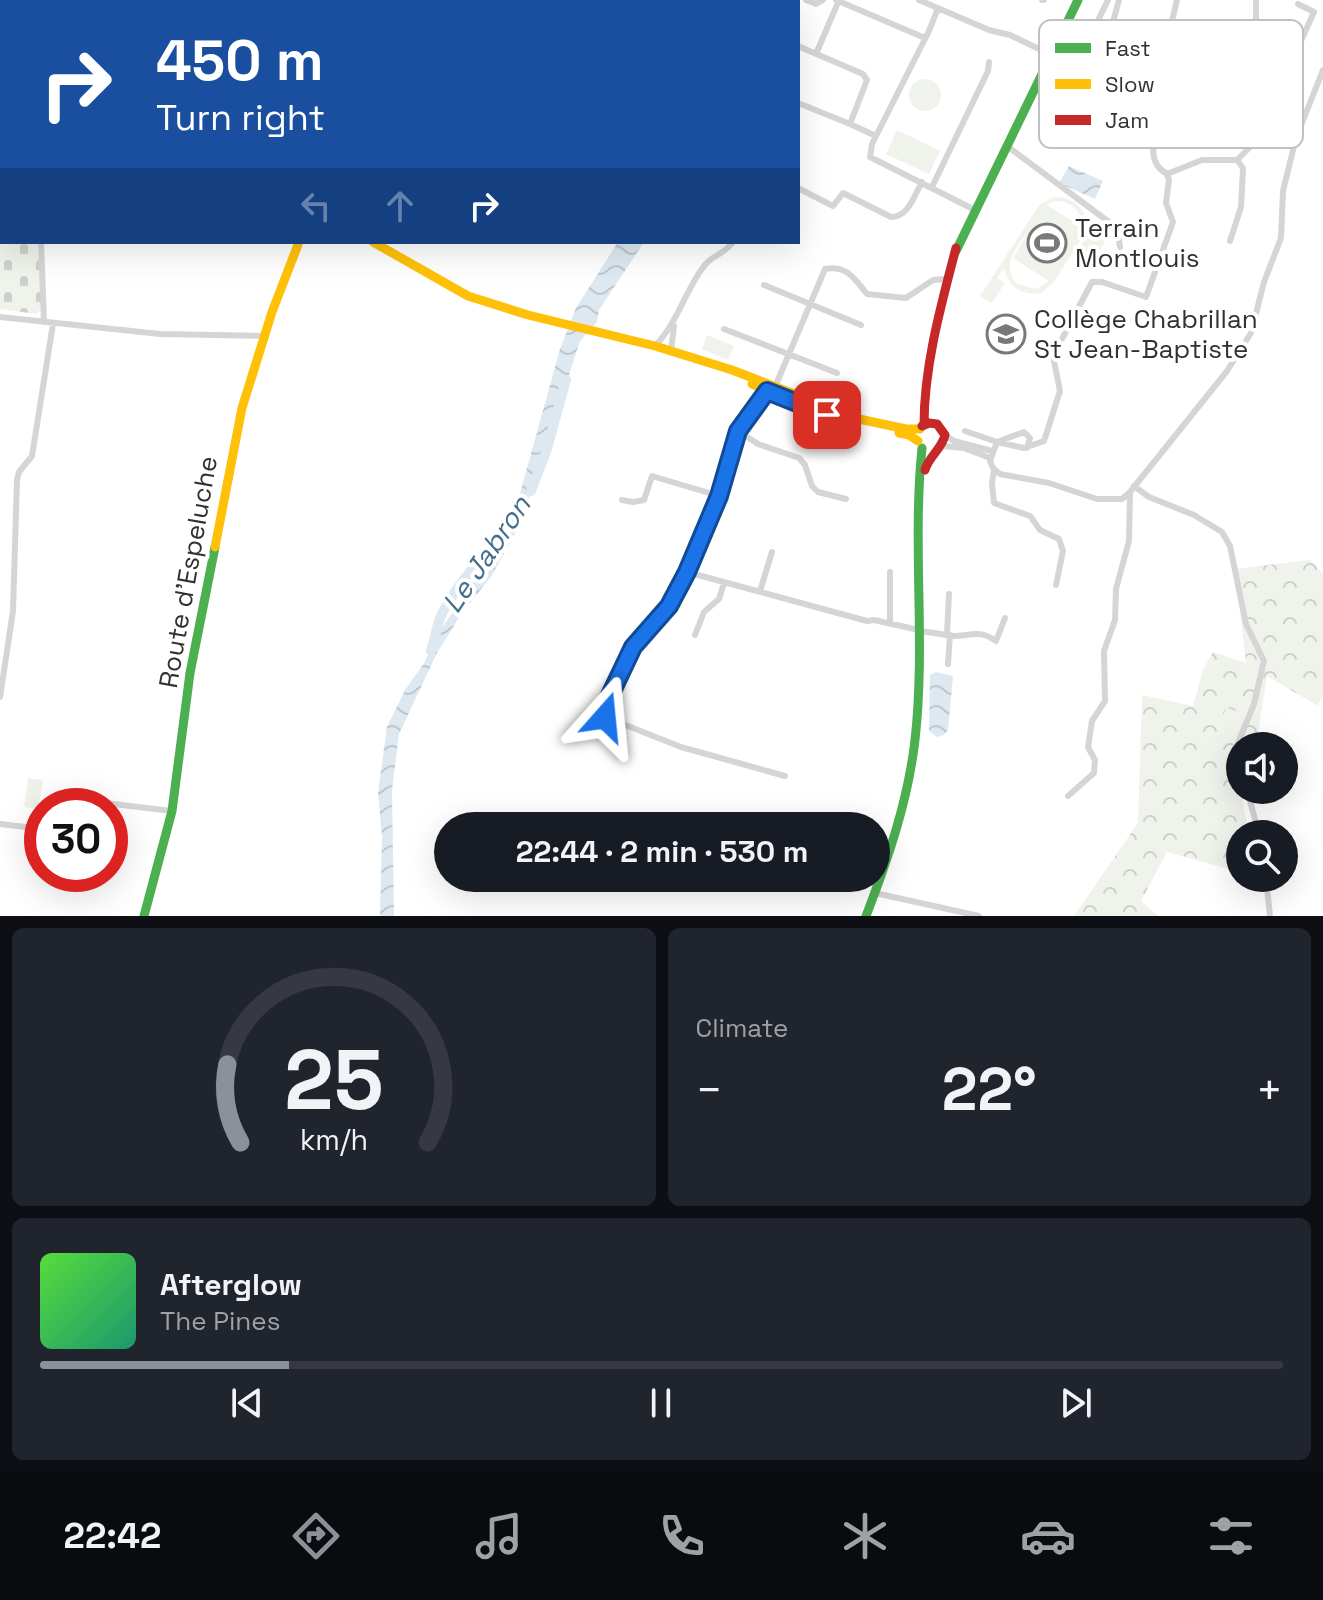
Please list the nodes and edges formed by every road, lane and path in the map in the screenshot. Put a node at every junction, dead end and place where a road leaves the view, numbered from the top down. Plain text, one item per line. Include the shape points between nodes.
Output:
1 (806, 0) edge
2 (823, 0) edge
3 (838, 0) edge
4 (919, 0) edge
5 (1079, 0) edge
6 (1108, 0) edge
7 (1119, 0) edge
8 (1177, 0) edge
9 (1298, 4) dead end
10 (938, 8) junction
11 (1068, 20) edge
12 (1070, 20) edge
13 (1098, 20) edge
14 (1113, 20) edge
15 (1172, 20) edge
16 (925, 38) junction
17 (1303, 39) edge
18 (800, 47) edge
19 (1039, 50) edge
20 (816, 54) junction
21 (989, 62) dead end
22 (1323, 70) edge
23 (1039, 78) edge
24 (1039, 84) edge
25 (800, 104) edge
26 (1303, 120) edge
27 (850, 124) junction
28 (1017, 126) junction
29 (876, 136) junction
30 (1007, 146) junction
31 (1153, 148) edge
32 (1249, 148) edge
33 (1294, 148) edge
34 (1237, 160) junction
35 (1167, 174) junction
36 (922, 182) junction
37 (932, 187) junction
38 (800, 189) edge
39 (974, 210) junction
40 (1230, 241) dead end
41 (41, 244) edge
42 (298, 244) edge
43 (377, 244) edge
44 (732, 244) edge
45 (1120, 247) dead end
46 (947, 279) junction
47 (764, 285) dead end
48 (809, 304) junction
49 (0, 317) edge
50 (44, 322) junction
51 (674, 323) junction
52 (53, 324) junction
53 (861, 325) dead end
54 (724, 329) dead end
55 (264, 336) junction
56 (655, 346) junction
57 (671, 351) junction
58 (787, 354) junction
59 (837, 373) dead end
60 (771, 389) junction
61 (926, 426) junction
62 (738, 431) junction
63 (965, 431) dead end
64 (945, 435) junction
65 (997, 442) junction
66 (920, 445) junction
67 (939, 448) junction
68 (1027, 448) junction
69 (991, 455) junction
70 (994, 470) junction
71 (1132, 489) junction
72 (719, 496) junction
73 (846, 499) dead end
74 (622, 500) dead end
75 (772, 552) dead end
76 (687, 572) junction
77 (890, 572) dead end
78 (724, 583) junction
79 (1056, 585) dead end
80 (918, 589) junction
81 (760, 591) junction
82 (949, 594) dead end
83 (1005, 618) dead end
84 (890, 623) junction
85 (919, 630) junction
86 (695, 635) dead end
87 (948, 635) junction
88 (948, 664) dead end
89 (0, 697) edge
90 (1243, 732) edge
91 (785, 776) dead end
92 (1068, 796) dead end
93 (128, 806) edge
94 (172, 811) junction
95 (0, 824) edge
96 (24, 827) edge
97 (1267, 892) edge
98 (875, 893) junction
99 (144, 916) edge
100 (866, 916) edge
101 (976, 916) edge
102 (1270, 916) edge

1 - 2 street
3 - 16 street
3 - 20 street
4 - 10 street
5 - 11 main road
5 - 12 main road
6 - 13 street
7 - 14 street
8 - 15 street
9 - 17 street via 1314,12
10 - 16 street
10 - 19 street
16 - 29 street
18 - 20 street
20 - 27 street via 867,76
21 - 37 street
22 - 26 street
23 - 28 main road
24 - 28 main road
25 - 27 street
27 - 29 street
28 - 30 main road
29 - 36 street via 870,157
30 - 39 main road
30 - 45 street via 1117,228
31 - 35 street via 1156,165
32 - 34 street
33 - 71 street via 1283,191 1281,238 1251,333
34 - 35 street via 1202,160
34 - 40 street via 1243,168 1241,207
35 - 68 street via 1166,203 1173,222 1146,297 1092,282 1053,356 1060,391 1046,437
36 - 37 street
36 - 38 street via 899,217 843,193 833,206
37 - 39 street
39 - 46 main road
41 - 50 street
42 - 55 main road, Route d'Espeluche
43 - 56 main road via 468,296
44 - 51 street via 705,263
46 - 48 street via 933,280 906,298 879,296 867,294 847,271 829,267
46 - 61 main road
47 - 48 street
48 - 53 street
48 - 58 street
49 - 50 street
50 - 52 street
51 - 56 street
51 - 57 street
52 - 55 street
52 - 89 street via 32,456 17,480 13,611
54 - 58 street
55 - 94 main road, Route d'Espeluche via 226,484 190,673
56 - 57 main road
57 - 60 main road
58 - 59 street
58 - 60 street
60 - 61 main road via 859,419 906,429
60 - 62 street
60 - 66 main road via 827,415 909,435
61 - 64 main road via 942,427
61 - 66 main road
62 - 72 street
62 - 73 street via 799,458 818,492
63 - 65 street
64 - 67 main road
64 - 69 street
65 - 68 street
65 - 68 street via 1024,432 1030,438
65 - 69 street
66 - 67 main road
66 - 80 main road
67 - 69 street
67 - 80 main road via 926,462
69 - 70 street
70 - 71 street via 1097,499 1122,499
70 - 79 street via 994,503 1030,516 1040,530 1059,539 1063,551
71 - 90 street via 1203,520 1222,532 1230,546 1246,624 1264,661
71 - 92 street via 1129,541 1104,651 1105,701 1092,721 1088,747 1094,773
72 - 74 street via 652,476 644,500
72 - 76 street
75 - 81 street
76 - 78 street
76 - 91 street via 669,606 633,647 603,710 605,717 681,747
77 - 84 street
78 - 81 street
78 - 86 street
80 - 85 main road
81 - 84 street
82 - 87 street
83 - 87 street via 996,641 987,635
84 - 85 street
85 - 87 street
85 - 98 main road via 911,765
87 - 88 street
93 - 94 street
94 - 99 main road, Route d'Espeluche
95 - 96 street
97 - 102 street
98 - 100 main road
98 - 101 street

